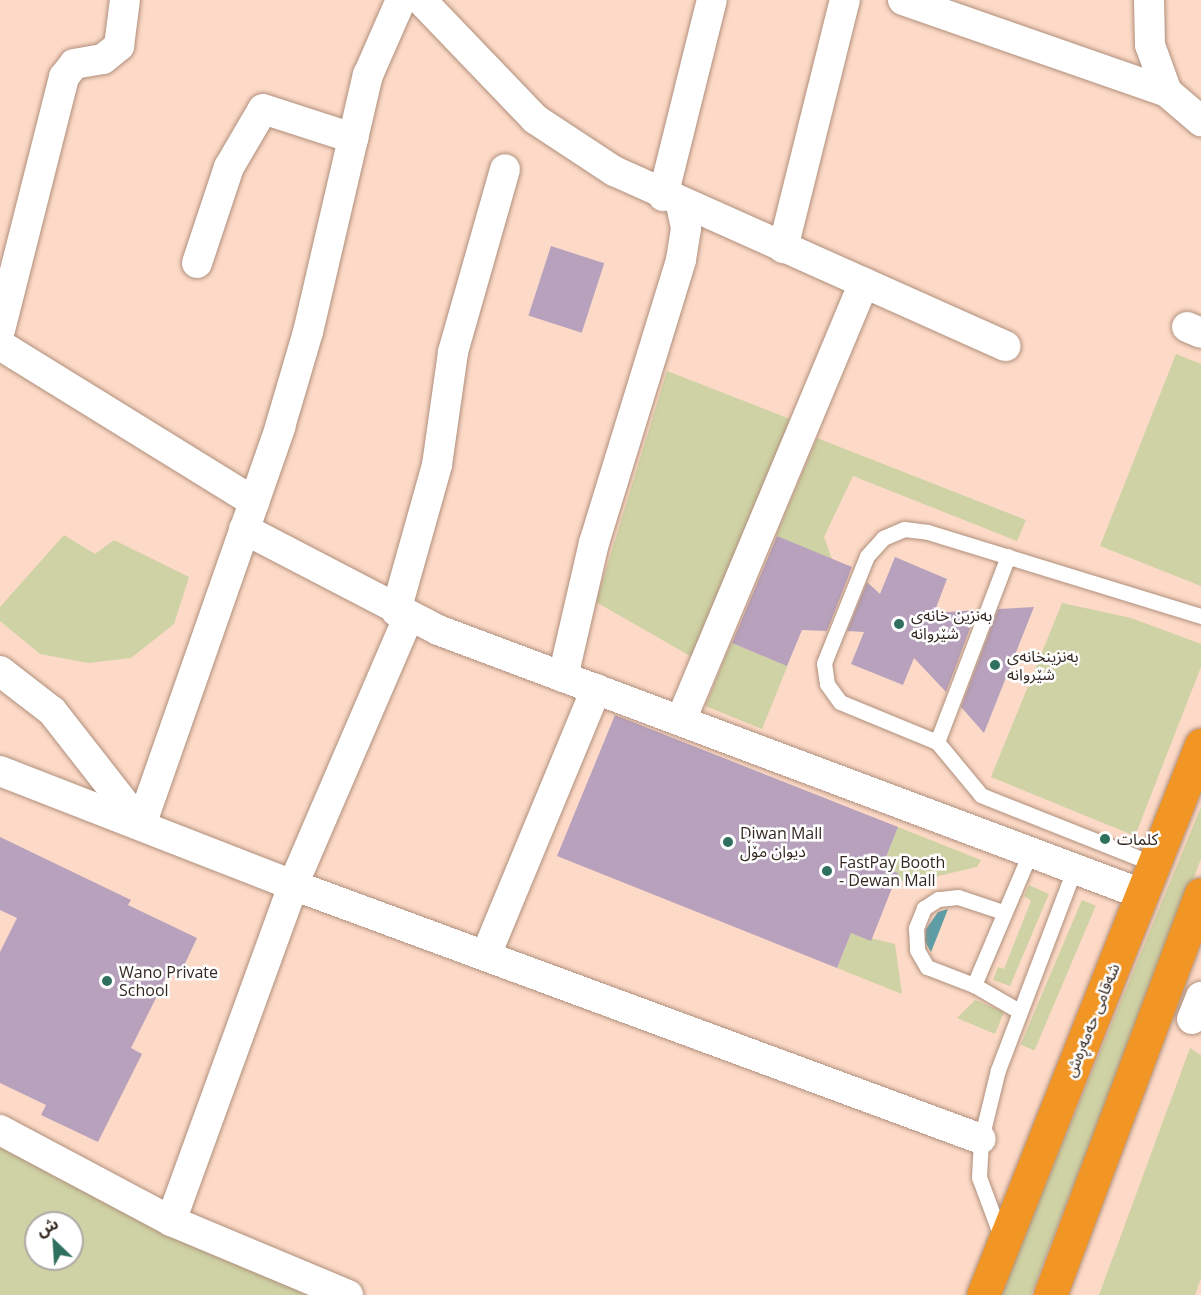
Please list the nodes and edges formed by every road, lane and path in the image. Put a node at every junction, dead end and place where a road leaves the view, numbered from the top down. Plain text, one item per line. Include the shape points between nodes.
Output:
1 (124, 0) edge
2 (401, 0) edge
3 (420, 0) edge
4 (712, 0) edge
5 (845, 0) edge
6 (903, 0) edge
7 (1149, 0) edge
8 (1167, 92) junction
9 (1201, 121) edge
10 (353, 138) junction
11 (505, 169) dead end
12 (672, 200) junction
13 (783, 248) junction
14 (197, 263) dead end
15 (864, 284) junction
16 (0, 330) edge
17 (0, 345) edge
18 (1006, 346) dead end
19 (254, 502) junction
20 (244, 530) junction
21 (1008, 556) junction
22 (402, 615) junction
23 (1201, 616) edge
24 (0, 671) edge
25 (563, 677) junction
26 (596, 689) junction
27 (681, 720) junction
28 (937, 742) junction
29 (1201, 744) edge
30 (0, 771) edge
31 (141, 825) junction
32 (1030, 853) junction
33 (1075, 867) junction
34 (1148, 879) junction
35 (293, 885) junction
36 (1201, 894) edge
37 (1002, 912) junction
38 (486, 955) junction
39 (974, 985) junction
40 (1157, 1003) junction
41 (1019, 1011) junction
42 (1198, 1013) edge
43 (0, 1130) edge
44 (981, 1139) junction
45 (171, 1221) junction
46 (1004, 1244) junction
47 (348, 1295) edge
48 (983, 1295) edge
49 (1050, 1295) edge

1 - 16 street via 119,46 103,59 74,64 64,77
2 - 10 street via 368,75
3 - 12 street via 550,132
4 - 12 street
5 - 13 street
6 - 8 street
7 - 8 street via 1150,45
8 - 9 street
10 - 14 street via 263,109 229,167
10 - 19 street via 306,341
11 - 22 street via 453,352 435,474
12 - 13 street
12 - 25 street via 686,228 681,260 594,543
13 - 15 street
15 - 18 street
15 - 27 street
17 - 19 street
19 - 20 street
20 - 22 street
20 - 31 street
21 - 23 lane
21 - 28 lane
21 - 28 lane via 928,532 893,533 867,556 826,652 824,673 840,702
22 - 25 street
22 - 35 street
24 - 31 street via 52,711
25 - 26 street
26 - 27 street
26 - 38 street
27 - 32 street
28 - 34 lane via 981,795
29 - 34 highway, شەقامی حەمەڕەش
30 - 31 street
31 - 35 street
32 - 33 street
32 - 37 lane
33 - 34 street
33 - 41 lane
34 - 46 highway, شەقامی حەمەڕەش
35 - 38 street
35 - 45 street
36 - 40 highway
37 - 39 lane
37 - 39 lane via 958,897 938,899 924,908 916,928 917,950 927,967
38 - 44 street
39 - 41 lane
40 - 42 lane
40 - 49 highway
41 - 44 lane via 998,1070
43 - 45 street
44 - 46 lane via 983,1195
45 - 47 street
46 - 48 highway, شەقامی حەمەڕەش

